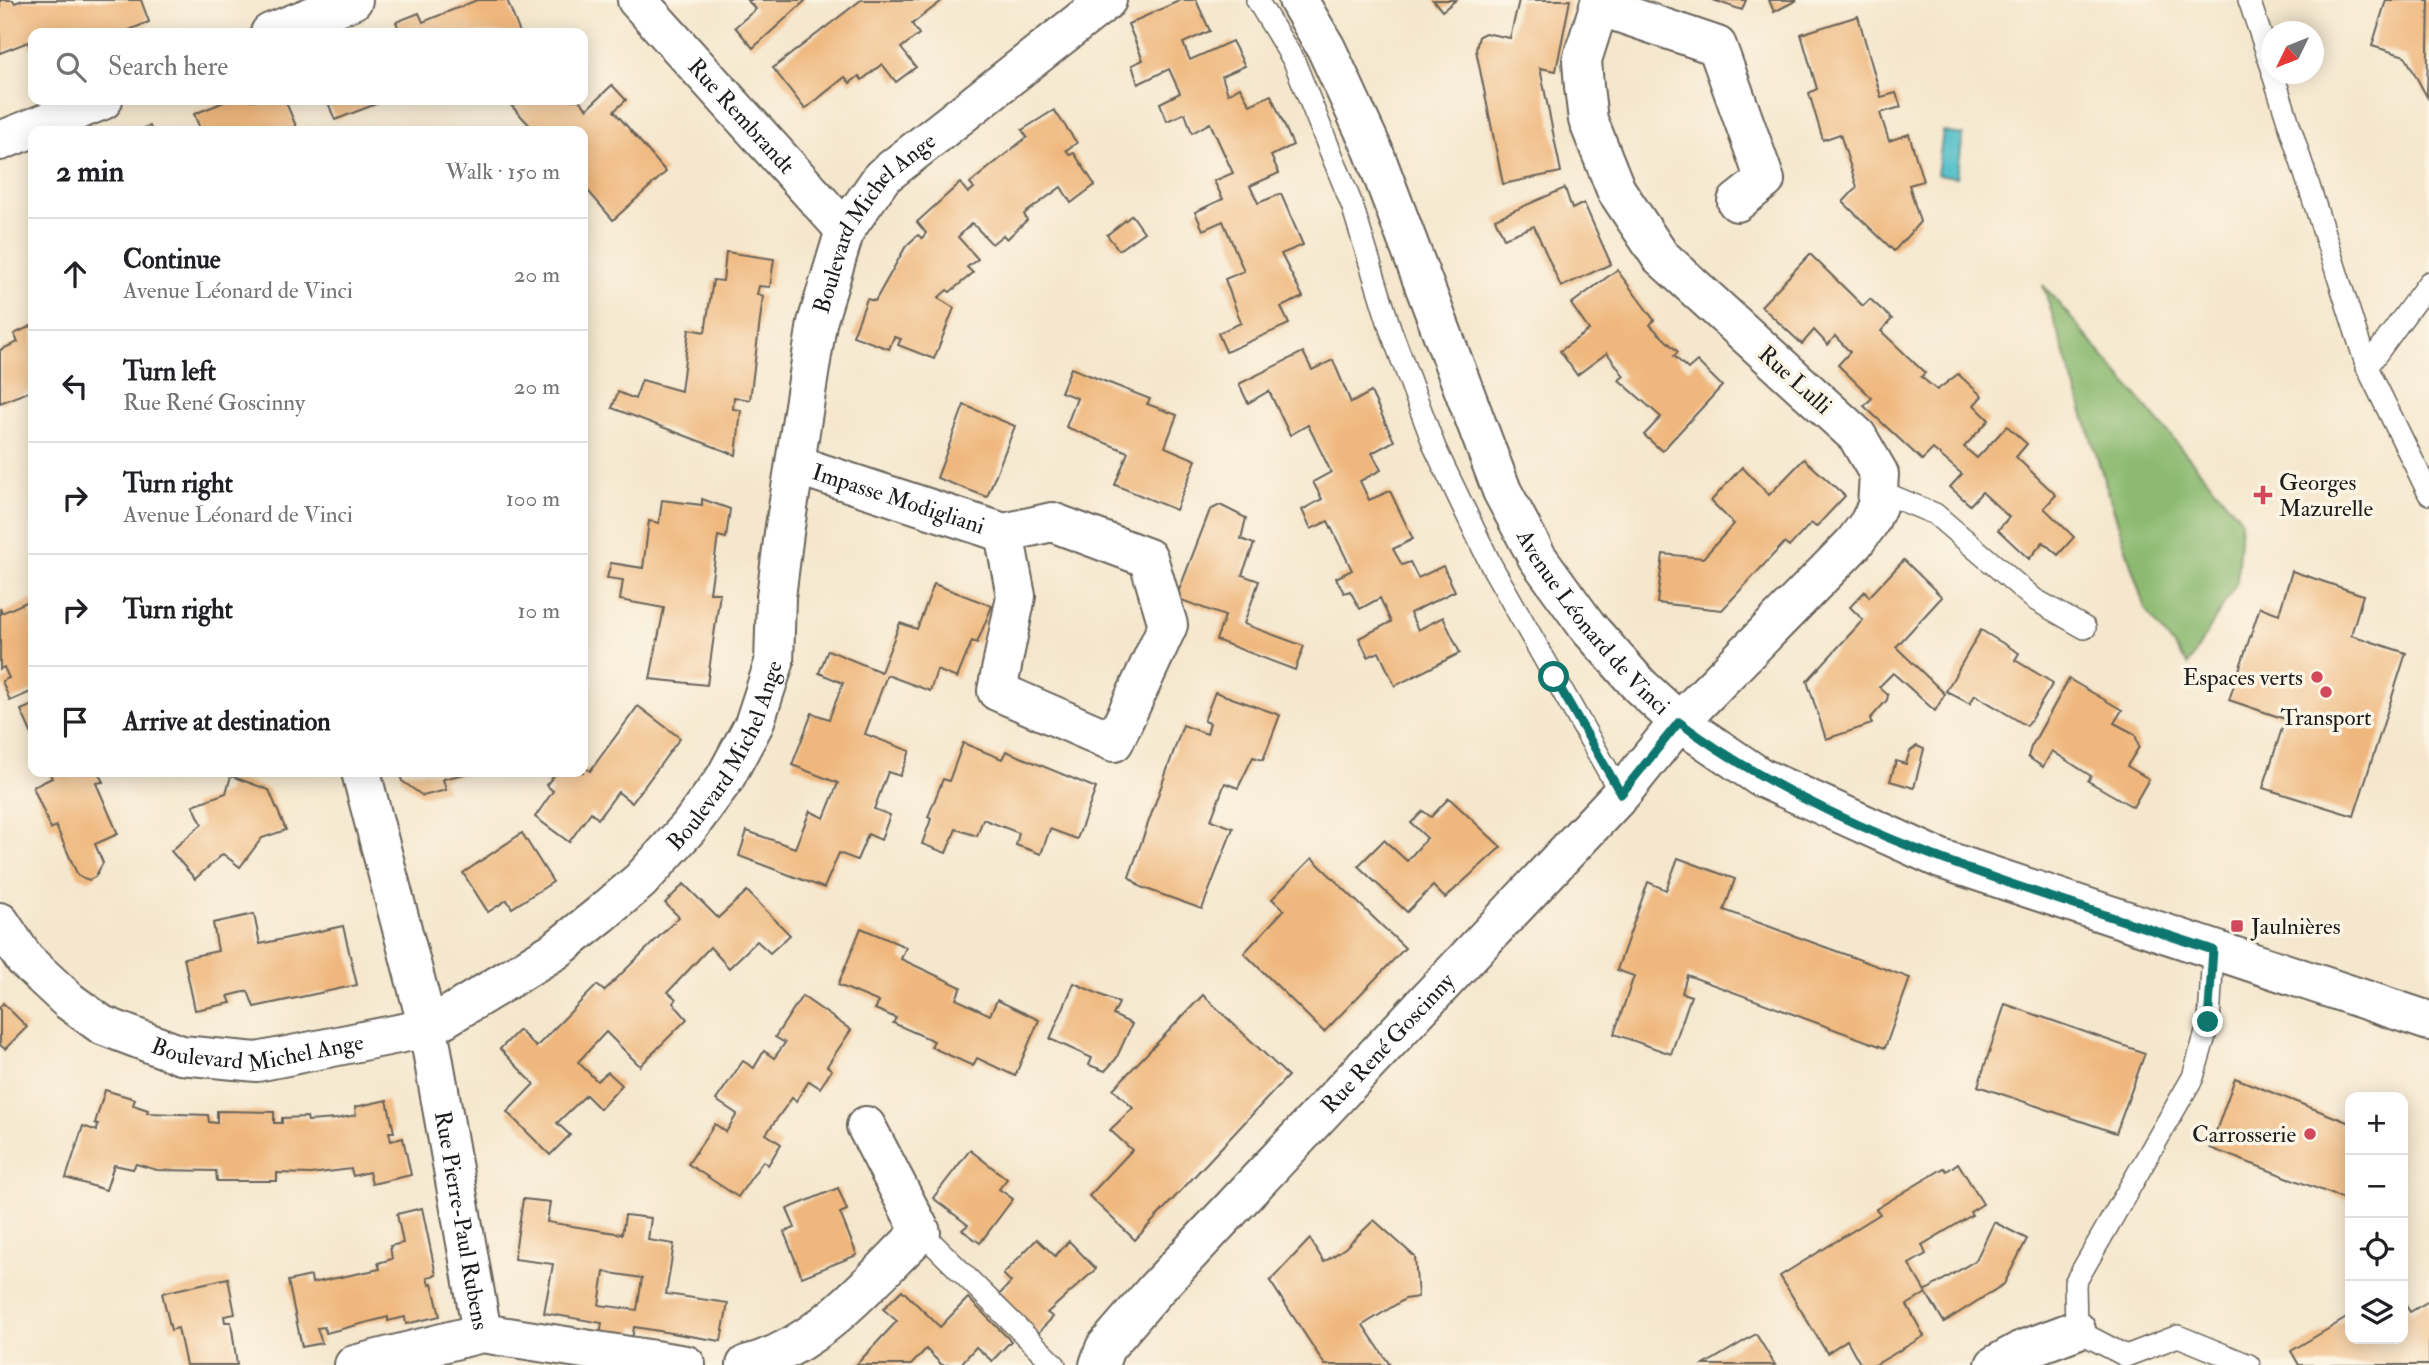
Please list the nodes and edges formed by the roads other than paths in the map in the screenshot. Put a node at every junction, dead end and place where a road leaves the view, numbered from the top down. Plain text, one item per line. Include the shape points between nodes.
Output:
1 (353, 0) edge
2 (637, 0) edge
3 (1107, 0) edge
4 (1257, 0) edge
5 (1298, 0) edge
6 (2249, 0) edge
7 (1600, 3) edge
8 (283, 28) edge
9 (2261, 35) edge
10 (2276, 84) edge
11 (90, 105) edge
12 (38, 126) edge
13 (28, 130) edge
14 (0, 141) edge
15 (1737, 202) dead end
16 (845, 230) junction
17 (2429, 282) edge
18 (2367, 367) junction
19 (796, 465) junction
20 (1880, 491) junction
21 (2429, 494) edge
22 (1004, 533) junction
23 (2085, 628) dead end
24 (1679, 722) junction
25 (361, 777) edge
26 (1621, 794) junction
27 (0, 922) edge
28 (2213, 950) junction
29 (2429, 1021) edge
30 (428, 1028) junction
31 (866, 1126) dead end
32 (920, 1232) junction
33 (2077, 1330) junction
34 (482, 1333) junction
35 (354, 1365) edge
36 (686, 1365) edge
37 (746, 1365) edge
38 (1055, 1365) edge
39 (1099, 1365) edge
40 (1995, 1365) edge
41 (2249, 1365) edge

1 - 8 street
2 - 16 street, Rue Rembrandt
3 - 16 street, Boulevard Michel Ange via 883,177
4 - 26 lane, Avenue Léonard de Vinci via 1294,61 1352,205 1390,328 1435,448 1491,565
5 - 24 street, Avenue Léonard de Vinci via 1326,48 1373,150 1508,502 1537,557 1587,626
6 - 9 lane
7 - 15 street, Rue Lulli via 1717,46 1765,180
7 - 20 street, Rue Lulli via 1582,60 1584,88 1588,120 1616,190 1660,256 1857,436 1879,474
10 - 18 lane
11 - 12 street
13 - 14 street
16 - 19 street, Boulevard Michel Ange via 817,323
17 - 18 lane
18 - 21 lane
19 - 22 street, Impasse Modigliani
19 - 30 street, Boulevard Michel Ange via 776,597 774,663 754,723 725,778 688,827 620,898 556,950
20 - 23 lane via 1935,514 2034,599
20 - 24 street via 1869,523 1854,543
22 - 22 street, Impasse Modigliani via 1052,522 1148,558 1168,625 1114,742 997,691 1016,596
24 - 26 street, Rue René Goscinny
24 - 28 street, Avenue Léonard de Vinci via 1760,777 1941,859
25 - 30 street, Rue Pierre-Paul Rubens
26 - 39 street, Rue René Goscinny via 1156,1289 1105,1348
27 - 30 street, Boulevard Michel Ange via 25,960 102,1026 181,1055 257,1062
28 - 29 street, Avenue Léonard de Vinci
28 - 33 lane via 2208,1022 2193,1077 2075,1283
30 - 34 street, Rue Pierre-Paul Rubens
31 - 32 street
32 - 37 street via 817,1332
32 - 38 lane
33 - 40 street
33 - 41 lane via 2126,1356 2178,1336
34 - 35 street
34 - 36 street, Rue Pierre-Paul Rubens

